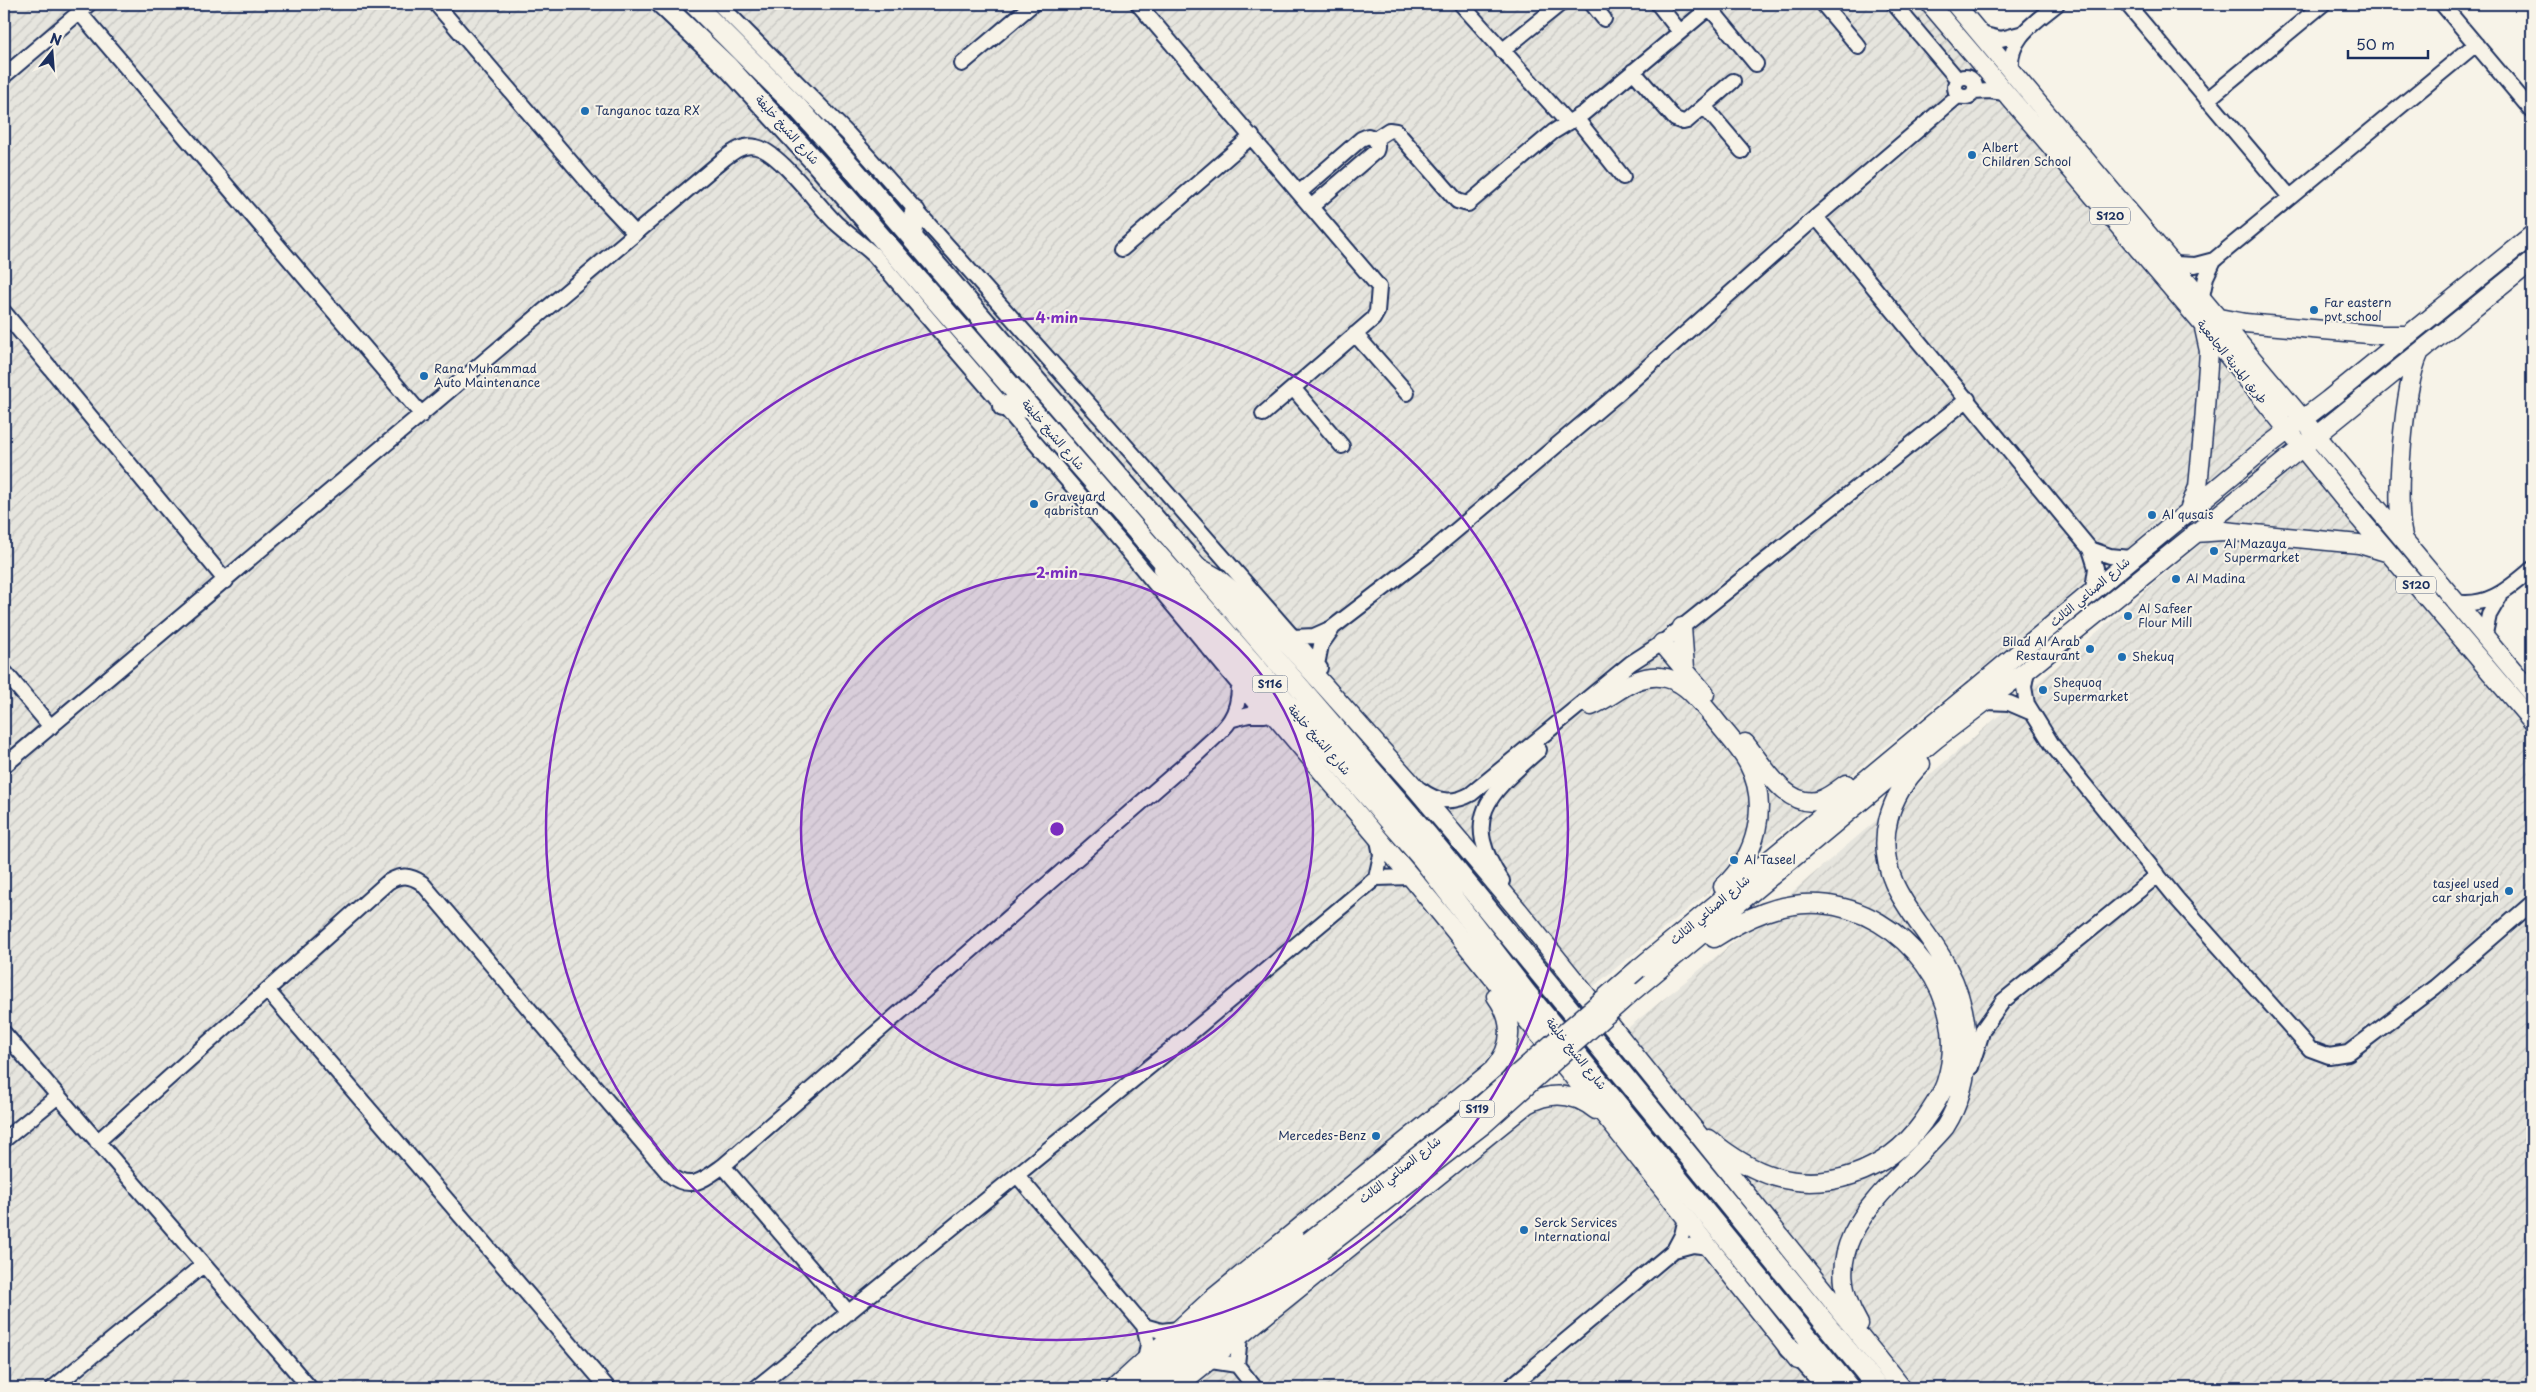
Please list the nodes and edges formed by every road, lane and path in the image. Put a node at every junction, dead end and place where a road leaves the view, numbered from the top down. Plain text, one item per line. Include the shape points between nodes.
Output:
1 (436, 4) edge
2 (662, 4) edge
3 (694, 4) edge
4 (719, 4) edge
5 (1032, 4) edge
6 (1138, 4) edge
7 (1461, 4) edge
8 (1560, 4) edge
9 (1592, 4) edge
10 (1658, 4) edge
11 (1823, 4) edge
12 (1894, 4) edge
13 (1930, 4) edge
14 (1956, 4) edge
15 (2057, 4) edge
16 (2323, 4) edge
17 (2442, 4) edge
18 (1706, 5) edge
19 (2132, 5) edge
20 (84, 8) edge
21 (1604, 19) dead end
22 (1680, 32) junction
23 (1981, 34) junction
24 (2020, 34) junction
25 (2476, 44) junction
26 (1859, 47) dead end
27 (1502, 51) junction
28 (1973, 55) junction
29 (962, 64) dead end
30 (1756, 64) dead end
31 (2012, 70) junction
32 (1633, 71) junction
33 (4, 76) edge
34 (1963, 78) junction
35 (1733, 81) dead end
36 (1974, 92) junction
37 (2005, 93) junction
38 (1959, 95) junction
39 (2208, 100) junction
40 (1704, 106) junction
41 (2532, 111) edge
42 (1572, 120) junction
43 (1252, 136) junction
44 (1375, 139) junction
45 (1742, 151) dead end
46 (1333, 164) junction
47 (1623, 177) dead end
48 (1345, 178) junction
49 (1300, 192) junction
50 (2290, 197) junction
51 (1312, 206) junction
52 (915, 212) junction
53 (1816, 217) junction
54 (635, 233) junction
55 (2532, 235) edge
56 (912, 236) junction
57 (1122, 249) dead end
58 (2214, 260) junction
59 (2532, 261) edge
60 (2175, 264) junction
61 (2202, 296) junction
62 (4, 312) edge
63 (2220, 318) junction
64 (2204, 326) junction
65 (1356, 334) junction
66 (2409, 335) junction
67 (2420, 352) junction
68 (1293, 388) junction
69 (1407, 393) dead end
70 (1968, 399) junction
71 (2292, 404) junction
72 (1003, 406) junction
73 (2318, 407) junction
74 (1030, 408) junction
75 (1263, 414) dead end
76 (2275, 414) junction
77 (422, 415) junction
78 (2304, 418) junction
79 (2324, 429) junction
80 (2288, 430) junction
81 (2273, 441) junction
82 (1342, 446) dead end
83 (2301, 448) junction
84 (2332, 451) junction
85 (2286, 459) junction
86 (2315, 465) junction
87 (2189, 510) junction
88 (2194, 533) junction
89 (2404, 538) junction
90 (2090, 549) junction
91 (2389, 553) junction
92 (1157, 555) junction
93 (2131, 558) junction
94 (1197, 567) junction
95 (2532, 569) edge
96 (226, 580) junction
97 (2093, 590) junction
98 (2500, 595) junction
99 (2454, 602) junction
100 (1682, 627) junction
101 (1332, 628) junction
102 (1293, 637) junction
103 (2484, 638) junction
104 (1657, 647) junction
105 (1317, 665) junction
106 (1685, 668) junction
107 (2027, 670) junction
108 (4, 671) edge
109 (1239, 686) junction
110 (2532, 693) edge
111 (1986, 702) junction
112 (1591, 706) junction
113 (2030, 712) junction
114 (1265, 715) junction
115 (1233, 719) junction
116 (2532, 721) edge
117 (1356, 723) junction
118 (51, 727) junction
119 (1936, 739) junction
120 (1296, 741) junction
121 (1886, 764) junction
122 (4, 766) edge
123 (1412, 784) junction
124 (1378, 840) junction
125 (2158, 875) junction
126 (1411, 877) junction
127 (1376, 878) junction
128 (2532, 903) edge
129 (1518, 910) junction
130 (1718, 914) junction
131 (1470, 953) junction
132 (267, 990) junction
133 (4, 1033) edge
134 (1963, 1084) junction
135 (58, 1096) junction
136 (1684, 1118) junction
137 (1615, 1128) junction
138 (4, 1140) edge
139 (97, 1142) junction
140 (723, 1166) junction
141 (1017, 1175) junction
142 (1686, 1218) junction
143 (1315, 1246) junction
144 (1709, 1246) junction
145 (1674, 1250) junction
146 (203, 1265) junction
147 (849, 1313) junction
148 (1144, 1326) junction
149 (1179, 1329) junction
150 (1240, 1337) junction
151 (1789, 1348) junction
152 (1145, 1361) junction
153 (1211, 1361) junction
154 (1237, 1365) junction
155 (1891, 1385) edge
156 (53, 1388) edge
157 (310, 1388) edge
158 (608, 1388) edge
159 (756, 1388) edge
160 (1115, 1388) edge
161 (1132, 1388) edge
162 (1155, 1388) edge
163 (1175, 1388) edge
164 (1255, 1388) edge
165 (1509, 1388) edge
166 (1820, 1388) edge
167 (1829, 1388) edge
168 (1849, 1388) edge

1 - 54 street
2 - 74 highway, شارع الشيخ خليفة / S116 via 776,118
3 - 56 highway, شارع الشيخ خليفة / S116 via 797,107
4 - 52 street via 848,134
5 - 29 street
6 - 43 street
7 - 27 street
8 - 27 street
9 - 21 street
10 - 22 street
11 - 26 street
12 - 34 street
13 - 28 main road, طريق المدينة الجامعية / S120
14 - 23 main road, طريق المدينة الجامعية / S120
15 - 24 street
16 - 39 street
17 - 25 street
18 - 22 street via 1704,12
18 - 30 street
19 - 39 street
20 - 33 street
20 - 77 street
22 - 32 street
23 - 24 street via 2001,39
23 - 31 main road, طريق المدينة الجامعية / S120
24 - 31 street via 2012,52
25 - 41 street
25 - 50 street
27 - 42 street
28 - 34 street
28 - 37 main road, طريق المدينة الجامعية / S120
31 - 60 main road, طريق المدينة الجامعية / S120
32 - 40 street via 1678,121 1687,121
32 - 42 street
34 - 36 street via 1975,83
34 - 38 street via 1955,88
35 - 40 street
36 - 37 street
36 - 38 street via 1967,97
37 - 64 main road, طريق المدينة الجامعية / S120
38 - 53 street
39 - 50 street
40 - 45 street
42 - 44 street via 1553,132 1468,204 1457,202 1396,131 1389,130
42 - 47 street
43 - 49 street
43 - 57 street
44 - 46 street via 1364,137
44 - 48 street via 1378,143 1376,151
46 - 48 street
46 - 49 street
48 - 51 street
49 - 51 street
50 - 58 street
51 - 65 street via 1379,287 1375,316
52 - 56 highway
52 - 102 street via 998,301
53 - 70 street
53 - 101 street via 1645,370 1427,556
54 - 72 street via 725,158 737,150 757,147 774,156 834,222 874,256
54 - 77 street
55 - 66 main road, S119
56 - 94 highway, شارع الشيخ خليفة / S116
58 - 60 street via 2195,265
58 - 61 street
59 - 67 main road, S119
60 - 61 main road, طريق المدينة الجامعية / S120
61 - 63 main road, طريق المدينة الجامعية / S120
62 - 96 street
63 - 66 main road via 2372,335
63 - 71 main road, طريق المدينة الجامعية / S120
64 - 76 main road, طريق المدينة الجامعية / S120
64 - 87 main road via 2209,351 2198,487
65 - 68 street
65 - 69 street
66 - 73 main road, S119
67 - 79 main road, S119
67 - 89 main road via 2411,376 2406,414 2399,500
68 - 75 street
68 - 82 street
70 - 90 street
70 - 100 street
71 - 76 main road via 2286,411
71 - 78 main road, طريق المدينة الجامعية / S120
72 - 74 highway
72 - 109 street
73 - 78 main road, S119
73 - 79 main road
74 - 92 highway, شارع الشيخ خليفة / S116
76 - 80 main road, طريق المدينة الجامعية / S120
77 - 96 street
78 - 79 main road, طريق المدينة الجامعية / S120
78 - 80 main road, S119
79 - 83 main road, S119
79 - 84 main road, طريق المدينة الجامعية / S120
80 - 81 main road, شارع الصناعي الثالث / S119
80 - 83 main road, طريق المدينة الجامعية / S120
81 - 85 main road via 2284,447
81 - 87 main road, شارع الصناعي الثالث / S119
83 - 85 main road, شارع الصناعي الثالث / S119
83 - 86 main road, طريق المدينة الجامعية / S120
84 - 86 main road via 2320,453
84 - 89 main road, طريق المدينة الجامعية / S120
85 - 88 main road, شارع الصناعي الثالث / S119
86 - 91 main road, طريق المدينة الجامعية / S120
87 - 93 main road, شارع الصناعي الثالث / S119
88 - 91 main road via 2224,531 2364,545
88 - 107 main road, شارع الصناعي الثالث / S119
89 - 99 main road, طريق المدينة الجامعية / S120
90 - 93 street via 2110,556
90 - 97 street via 2096,568
91 - 116 main road, طريق المدينة الجامعية / S120
92 - 120 main road via 1176,591
92 - 168 highway, شارع الشيخ خليفة / S116 via 1422,858 1532,1000
93 - 97 main road, شارع الصناعي الثالث / S119
94 - 117 main road via 1216,577 1243,600 1287,644
94 - 155 highway, شارع الشيخ خليفة / S116
95 - 98 street
96 - 118 street
97 - 121 main road, شارع الصناعي الثالث / S119
98 - 99 street via 2478,603
98 - 103 street via 2489,615
99 - 103 main road, طريق المدينة الجامعية / S120
100 - 104 street
100 - 106 main road
101 - 102 street via 1314,636
101 - 105 street via 1321,645
102 - 105 street
103 - 110 main road, طريق المدينة الجامعية / S120
104 - 106 main road
104 - 112 street
104 - 123 street via 1631,663 1465,797 1453,801 1439,800
105 - 117 street via 1343,699
106 - 121 main road via 1781,787 1794,798 1811,802 1820,800 1864,771
107 - 111 main road, شارع الصناعي الثالث / S119
107 - 113 street via 2024,687
108 - 118 street
109 - 114 street
109 - 115 street
111 - 113 street via 2009,703
111 - 119 main road, شارع الصناعي الثالث / S119
112 - 129 street via 1500,785 1485,809 1484,849
112 - 130 main road via 1639,679 1669,679 1695,696 1748,762 1759,804 1756,836 1744,864 1725,885
113 - 125 street via 2053,746
114 - 115 street
114 - 120 street via 1283,735
115 - 140 street via 1196,755
117 - 123 main road
118 - 122 street
119 - 130 main road, شارع الصناعي الثالث / S119
119 - 134 main road via 1930,755 1908,777 1894,799 1886,828 1886,855 1894,883 1954,981 1965,1017
120 - 124 main road
121 - 130 main road, شارع الصناعي الثالث / S119
123 - 129 main road
124 - 126 main road
124 - 127 street via 1382,855
125 - 128 street via 2310,1049 2329,1056 2348,1053 2363,1042 2435,987
125 - 134 street via 2003,1001 1983,1029
126 - 127 street
126 - 131 main road
127 - 141 street
129 - 136 main road
130 - 136 main road via 1818,904 1855,910 1893,930 1923,960 1935,978 1944,1003 1951,1043 1946,1083 1928,1115 1900,1148 1863,1171 1821,1181 1779,1178 1759,1172 1740,1162
130 - 143 main road, شارع الصناعي الثالث / S119, bridge via 1638,969
130 - 143 main road, شارع الصناعي الثالث / S119, bridge via 1483,1125
131 - 137 main road
131 - 149 main road via 1507,1012 1508,1043 1500,1062
132 - 139 street
132 - 140 street via 388,882 405,876 415,878 670,1175 692,1184
132 - 158 street
133 - 135 street
134 - 155 main road via 1953,1114 1944,1127 1875,1199 1855,1225 1849,1240 1844,1273 1849,1302 1858,1323 1885,1359
135 - 138 street
135 - 139 street
136 - 155 main road
137 - 142 main road
137 - 150 main road via 1575,1098 1556,1095 1536,1099
139 - 146 street
140 - 147 street
141 - 147 street
141 - 148 street
142 - 144 main road
142 - 145 street
143 - 161 main road, شارع الصناعي الثالث / S119
143 - 162 main road, شارع الصناعي الثالث / S119
144 - 145 street via 1693,1245
144 - 151 main road
145 - 165 street
146 - 156 street
146 - 157 street
147 - 159 street
148 - 149 street via 1161,1331
148 - 152 street via 1148,1344
149 - 152 main road
150 - 153 main road
150 - 154 street
151 - 166 main road
151 - 167 highway
152 - 160 main road
153 - 154 street
153 - 163 main road
154 - 164 street

